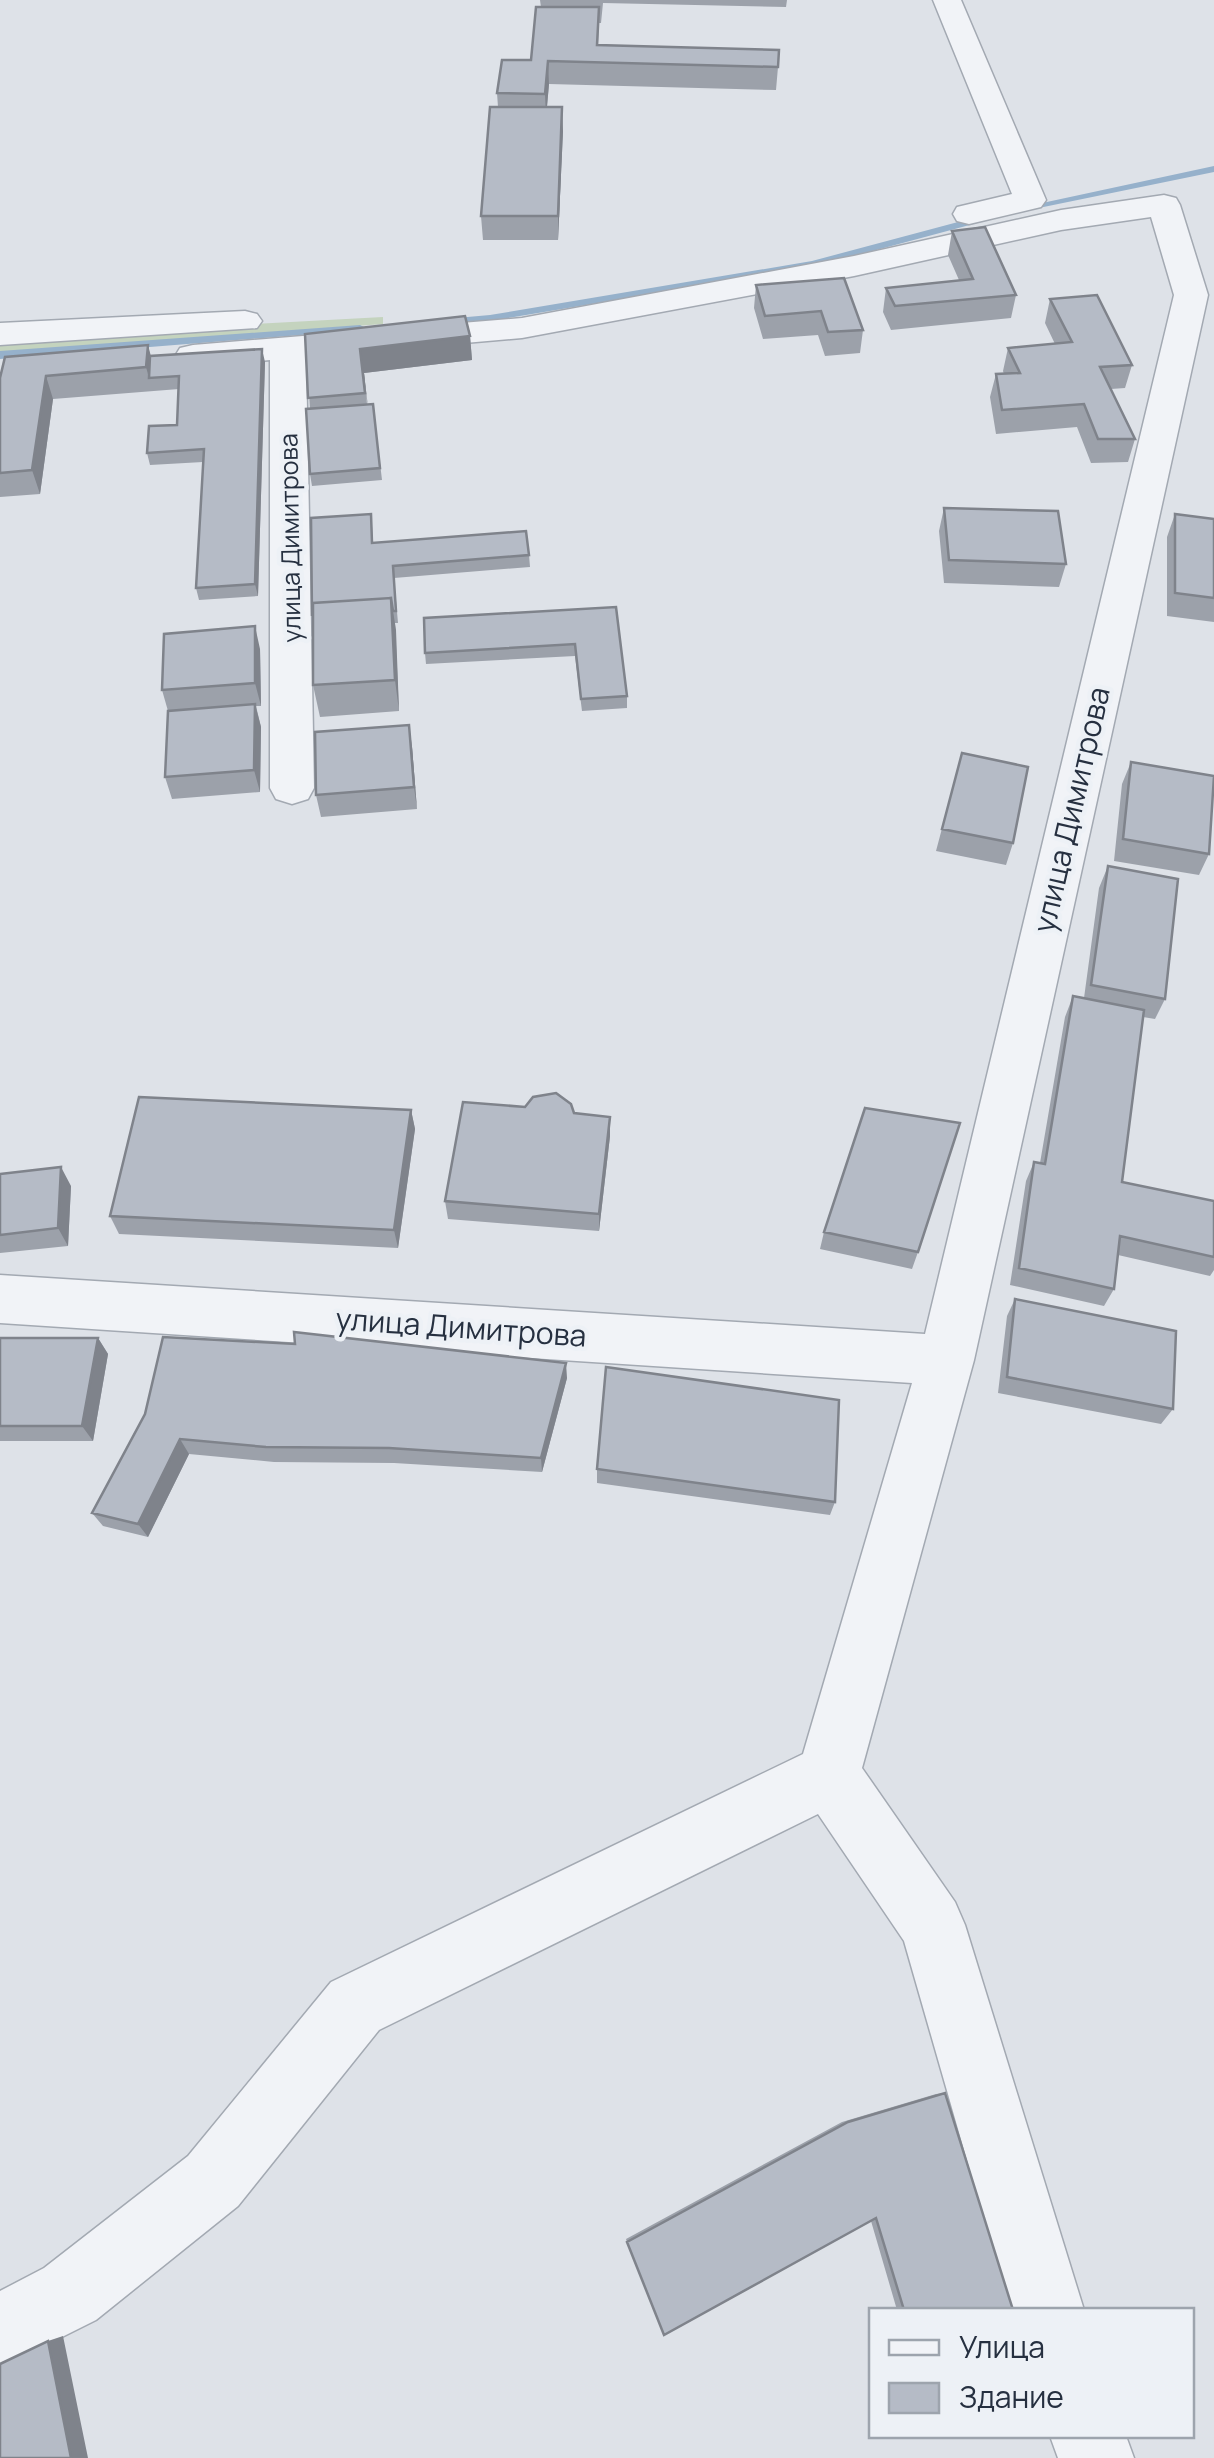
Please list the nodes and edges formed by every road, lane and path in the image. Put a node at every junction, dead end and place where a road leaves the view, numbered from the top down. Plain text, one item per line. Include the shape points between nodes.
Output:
1 (947, 0) edge
2 (574, 286) dead end
3 (479, 298) dead end
4 (399, 325) junction
5 (0, 334) edge
6 (288, 348) junction
7 (134, 360) edge
8 (292, 788) dead end
9 (0, 1299) edge
10 (946, 1360) junction
11 (828, 1775) junction
12 (1046, 2308) edge
13 (0, 2331) edge

1 - 2 street via 1030,200 781,256
3 - 4 street
4 - 5 street
4 - 6 street, улица Димитрова
4 - 10 street, улица Димитрова via 522,328 1164,205 1191,296
6 - 7 street, улица Димитрова
6 - 8 street, улица Димитрова
9 - 10 street, улица Димитрова
10 - 11 street
11 - 12 street via 932,1925
11 - 13 street via 356,2006 213,2181 70,2294

